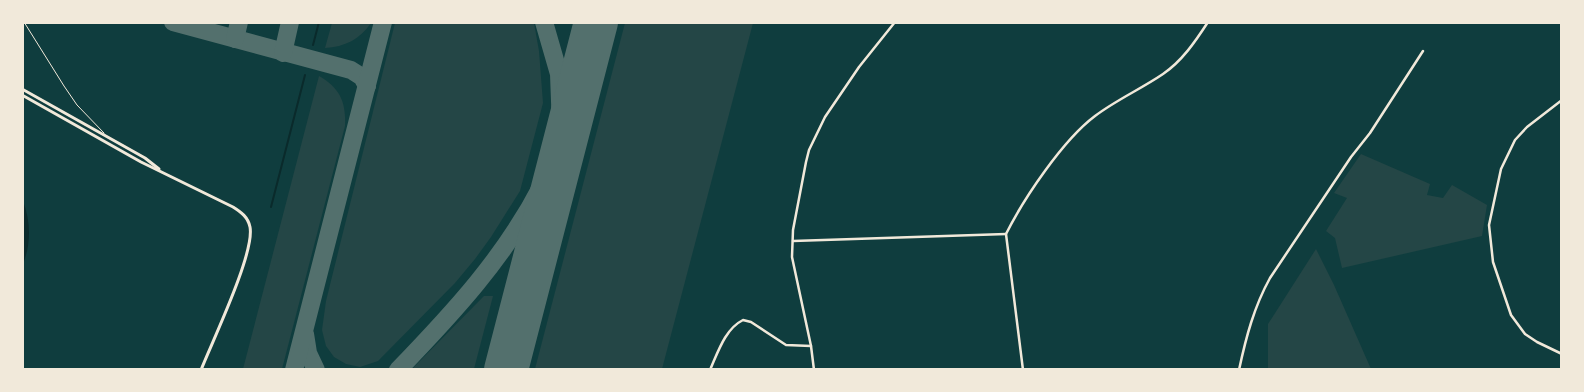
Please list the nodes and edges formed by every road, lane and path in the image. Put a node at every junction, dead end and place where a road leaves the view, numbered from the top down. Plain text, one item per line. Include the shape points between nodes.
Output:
1 (24, 22) edge
2 (895, 22) edge
3 (1208, 22) edge
4 (1423, 50) dead end
5 (22, 89) edge
6 (22, 95) edge
7 (1562, 100) edge
8 (106, 136) junction
9 (164, 172) junction
10 (1006, 234) junction
11 (793, 241) junction
12 (811, 346) junction
13 (1562, 354) edge
14 (200, 370) edge
15 (710, 370) edge
16 (814, 370) edge
17 (1023, 370) edge
18 (1239, 370) edge

1 - 8 lane via 78,104
2 - 11 street via 858,67 825,117 809,150
3 - 10 street via 1195,42 1164,73 1094,117 1068,142
4 - 18 street via 1270,278 1253,314
5 - 8 street
6 - 9 street
7 - 13 street via 1515,140 1501,169 1489,225 1493,262 1511,315 1525,334
8 - 9 street
9 - 14 street via 233,206 242,213 250,227 249,248
10 - 11 street
10 - 17 street
11 - 12 street via 792,257
12 - 15 street via 786,345 743,320 728,334
12 - 16 street

